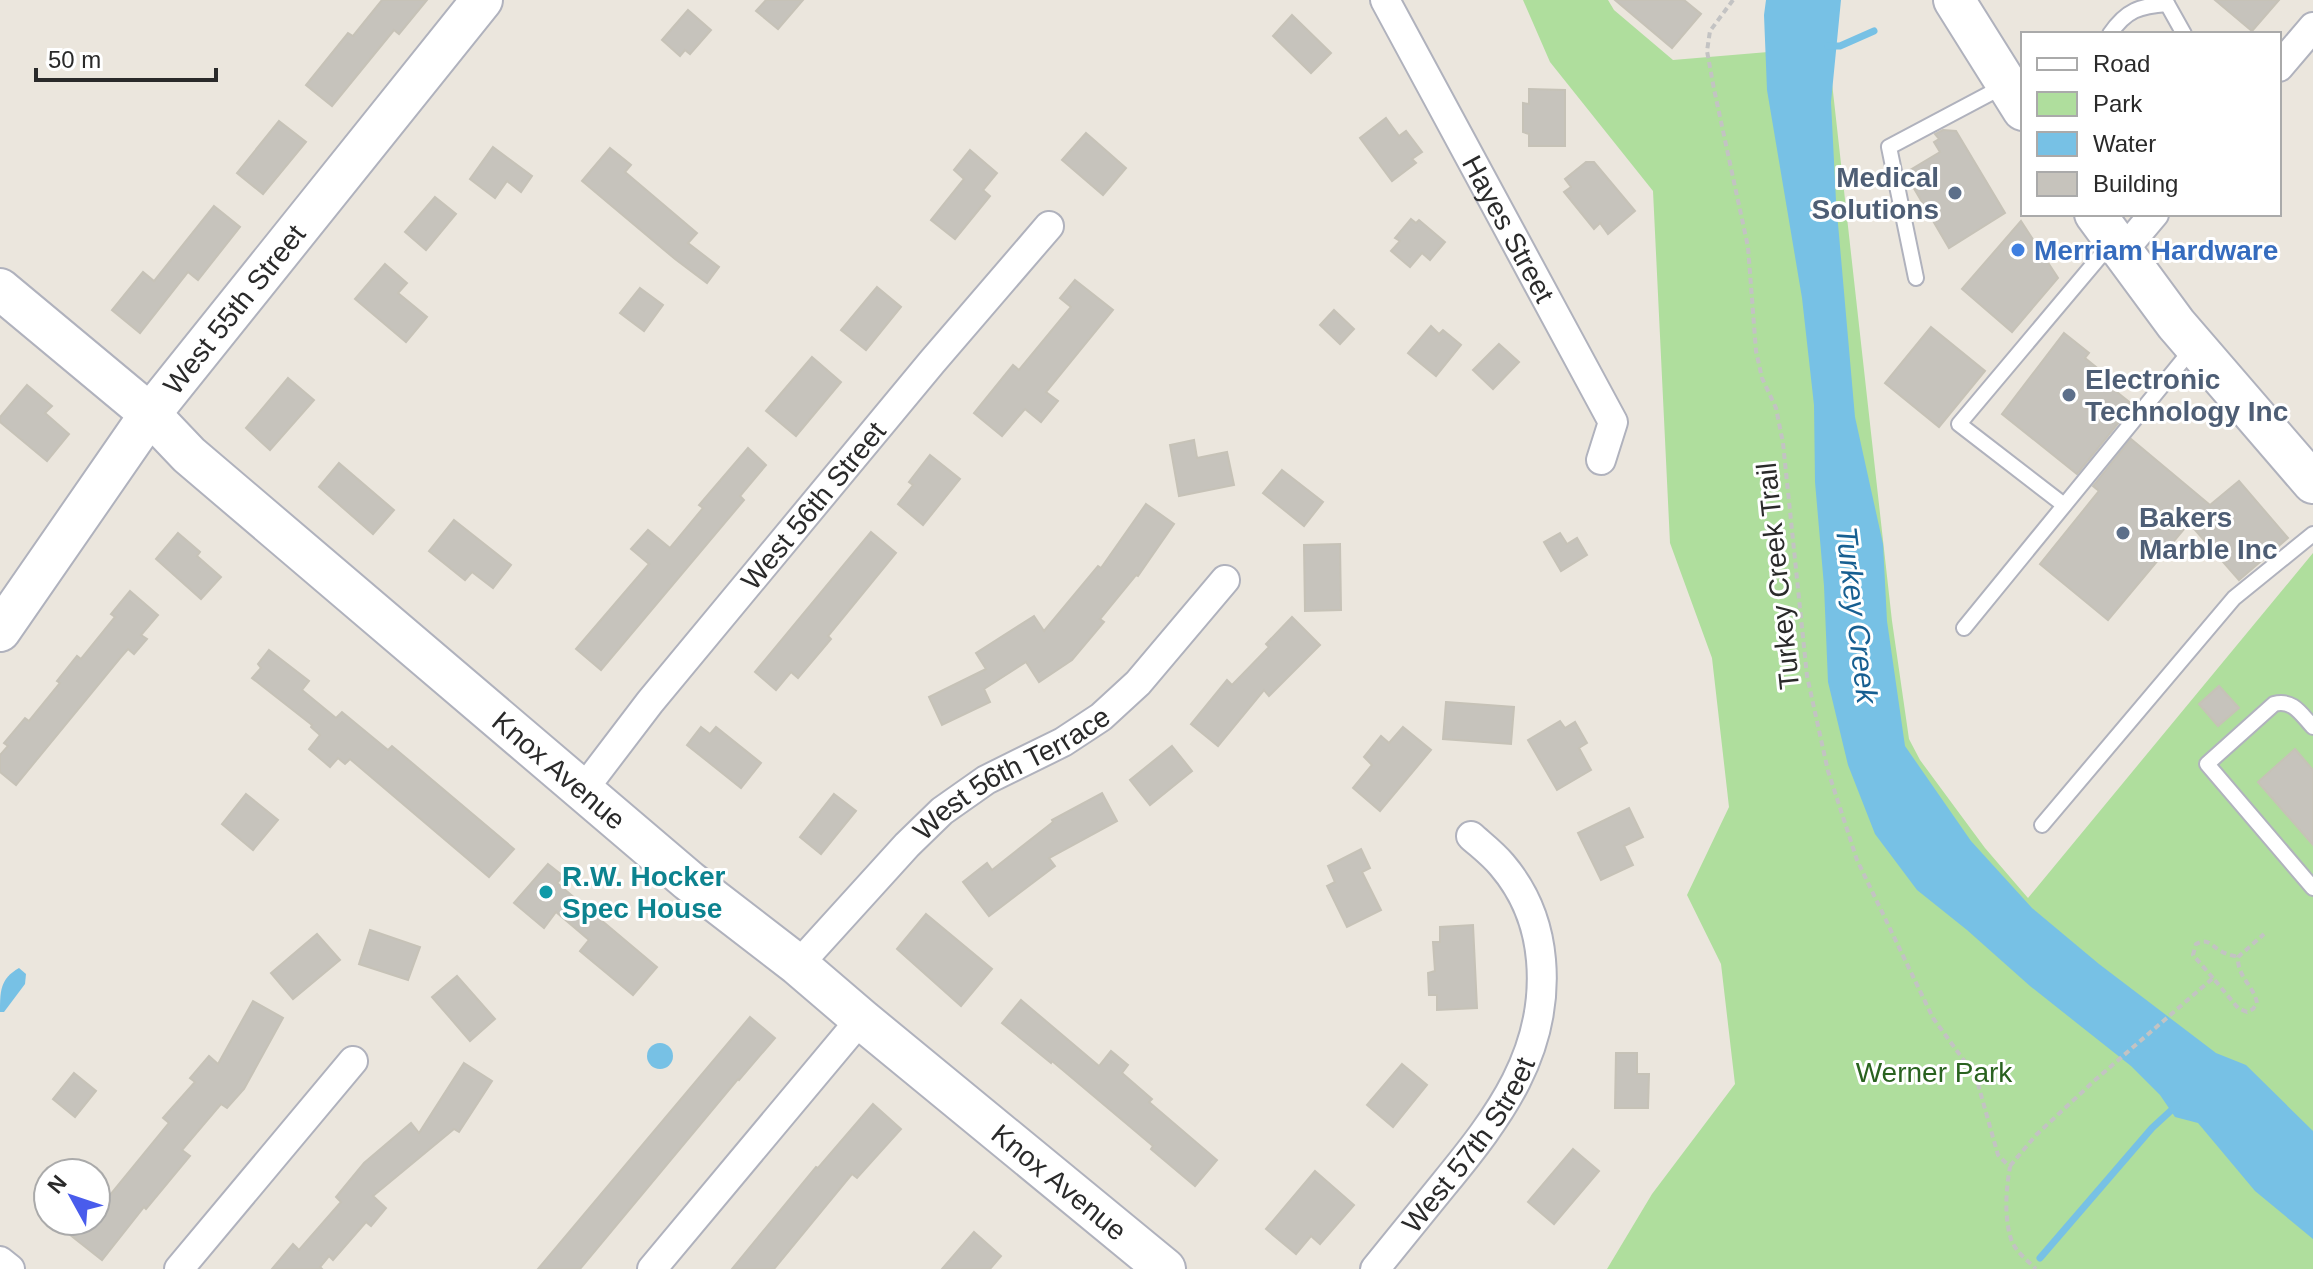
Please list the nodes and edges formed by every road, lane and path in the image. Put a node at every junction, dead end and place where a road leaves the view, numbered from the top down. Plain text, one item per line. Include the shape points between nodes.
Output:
1 (482, 0) edge
2 (1385, 0) edge
3 (1733, 0) edge
4 (1954, 0) edge
5 (2166, 2) edge
6 (2313, 27) edge
7 (2111, 32) edge
8 (2183, 32) edge
9 (2281, 65) edge
10 (2017, 98) edge
11 (2150, 216) edge
12 (1049, 226) dead end
13 (2110, 236) edge
14 (1916, 278) dead end
15 (0, 289) edge
16 (2195, 346) junction
17 (150, 414) junction
18 (1601, 460) dead end
19 (2313, 483) edge
20 (2064, 505) junction
21 (2313, 534) edge
22 (1225, 580) dead end
23 (1964, 628) dead end
24 (0, 631) edge
25 (2313, 727) edge
26 (583, 790) junction
27 (2042, 825) dead end
28 (1471, 836) dead end
29 (2313, 888) edge
30 (2264, 934) dead end
31 (2238, 957) junction
32 (798, 965) junction
33 (2213, 978) junction
34 (861, 1019) junction
35 (353, 1061) dead end
36 (2010, 1167) junction
37 (0, 1261) edge
38 (10, 1269) edge
39 (179, 1269) edge
40 (652, 1269) edge
41 (1165, 1269) edge
42 (1375, 1269) edge
43 (2036, 1269) edge

1 - 17 street, West 55th Street
2 - 18 street, Hayes Street via 1613,422
3 - 36 path, Turkey Creek Trail via 1710,31 1707,51 1748,247 1756,351 1783,443 1807,676 1828,771 1857,860 1933,1018 1976,1077 1998,1155
4 - 10 street
5 - 7 lane via 2141,6
5 - 8 lane
6 - 9 street
10 - 14 lane via 1889,147
11 - 13 street
12 - 26 street, West 56th Street via 660,690
13 - 16 street
13 - 20 lane via 1959,424
15 - 17 street, Knox Avenue
16 - 19 street
16 - 20 lane
17 - 24 street, West 55th Street
17 - 26 street, Knox Avenue via 189,455
20 - 23 lane
21 - 27 lane via 2234,598
22 - 32 street, West 56th Terrace via 1138,683 1101,717 986,780 942,811
25 - 29 lane via 2294,706 2274,704 2207,764
26 - 32 street, Knox Avenue
28 - 42 street, West 57th Street via 1502,864 1533,919 1540,941 1540,1010 1529,1053 1506,1103
30 - 31 path
31 - 33 path via 2207,941 2196,944 2193,955
31 - 33 path via 2239,971 2256,997 2253,1009 2238,1008
32 - 34 street, Knox Avenue
33 - 36 path via 2094,1081 2021,1150
34 - 40 street
34 - 41 street, Knox Avenue
35 - 39 street
36 - 43 path via 2006,1188 2011,1239
37 - 38 street

